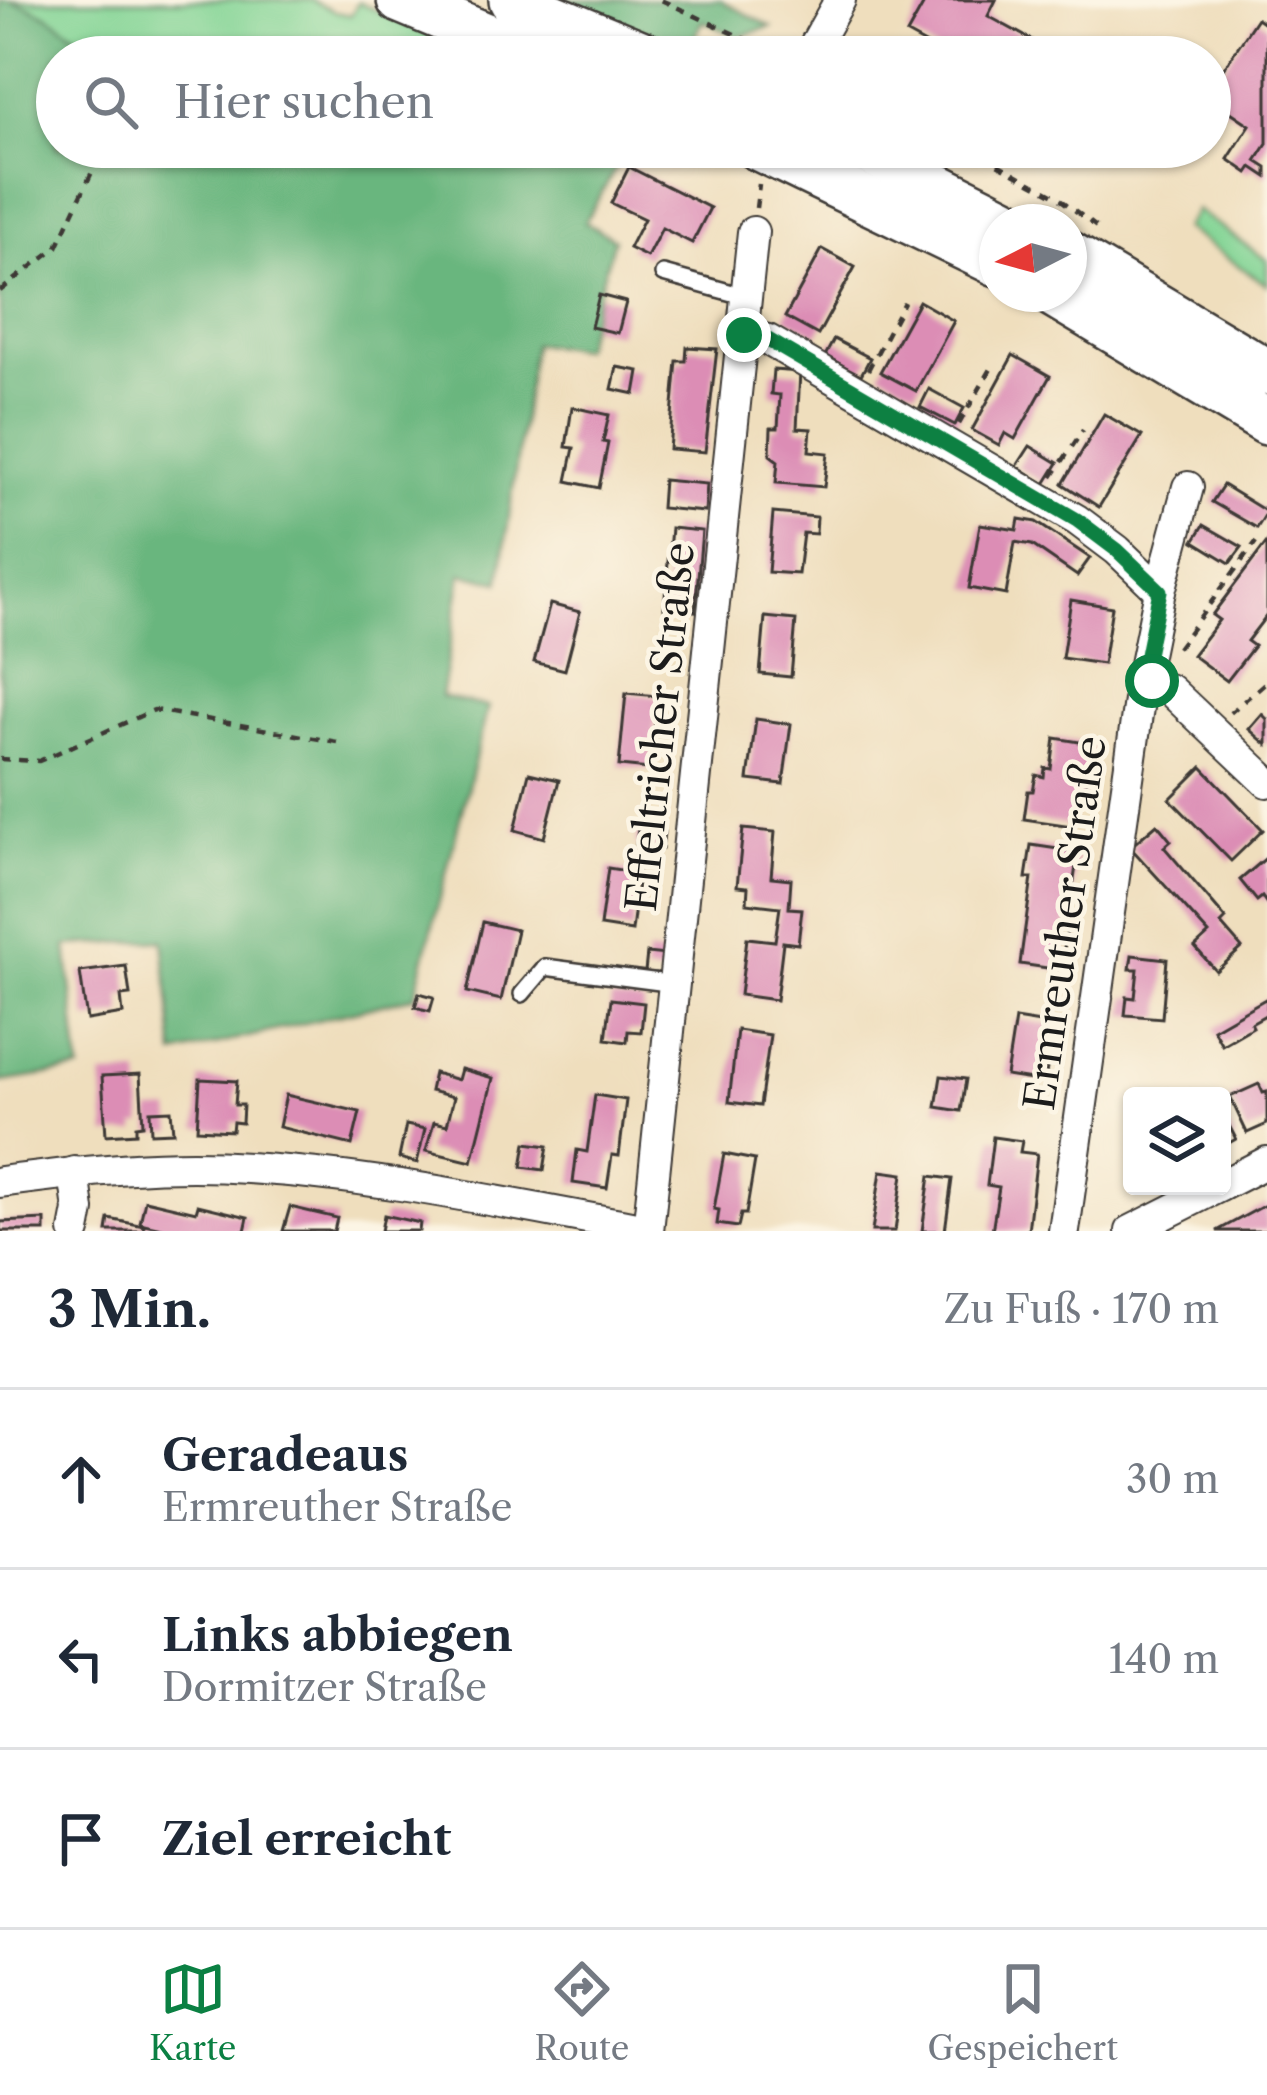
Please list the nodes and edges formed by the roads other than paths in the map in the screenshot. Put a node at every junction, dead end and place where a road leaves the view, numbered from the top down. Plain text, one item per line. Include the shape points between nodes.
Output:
1 (400, 0) edge
2 (512, 0) edge
3 (840, 0) edge
4 (487, 36) edge
5 (599, 36) edge
6 (820, 36) edge
7 (802, 168) edge
8 (902, 168) edge
9 (979, 207) edge
10 (753, 232) dead end
11 (979, 254) edge
12 (1087, 265) edge
13 (663, 274) dead end
14 (747, 297) junction
15 (1083, 312) edge
16 (744, 335) junction
17 (1267, 372) edge
18 (1267, 422) edge
19 (1188, 487) dead end
20 (1160, 591) junction
21 (1147, 680) junction
22 (1267, 782) edge
23 (674, 984) junction
24 (522, 994) dead end
25 (1267, 1162) edge
26 (74, 1172) junction
27 (1231, 1180) edge
28 (0, 1182) edge
29 (1201, 1195) edge
30 (648, 1230) edge
31 (76, 1231) edge
32 (1064, 1231) edge
33 (1131, 1231) edge

1 - 4 main road
2 - 5 main road
3 - 6 street
7 - 11 main road
8 - 9 main road
10 - 14 street, Effeltricher Straße
12 - 17 main road
13 - 14 lane
14 - 16 street, Effeltricher Straße
15 - 18 main road
16 - 20 street via 768,340 1039,497
16 - 23 street, Effeltricher Straße
19 - 20 street, Ermreuther Straße
20 - 21 street, Ermreuther Straße
21 - 22 street via 1170,690
21 - 32 street, Ermreuther Straße
23 - 24 lane via 545,967
23 - 30 street, Effeltricher Straße
25 - 27 street
26 - 28 street
26 - 30 street via 245,1167
26 - 31 street
29 - 33 street

